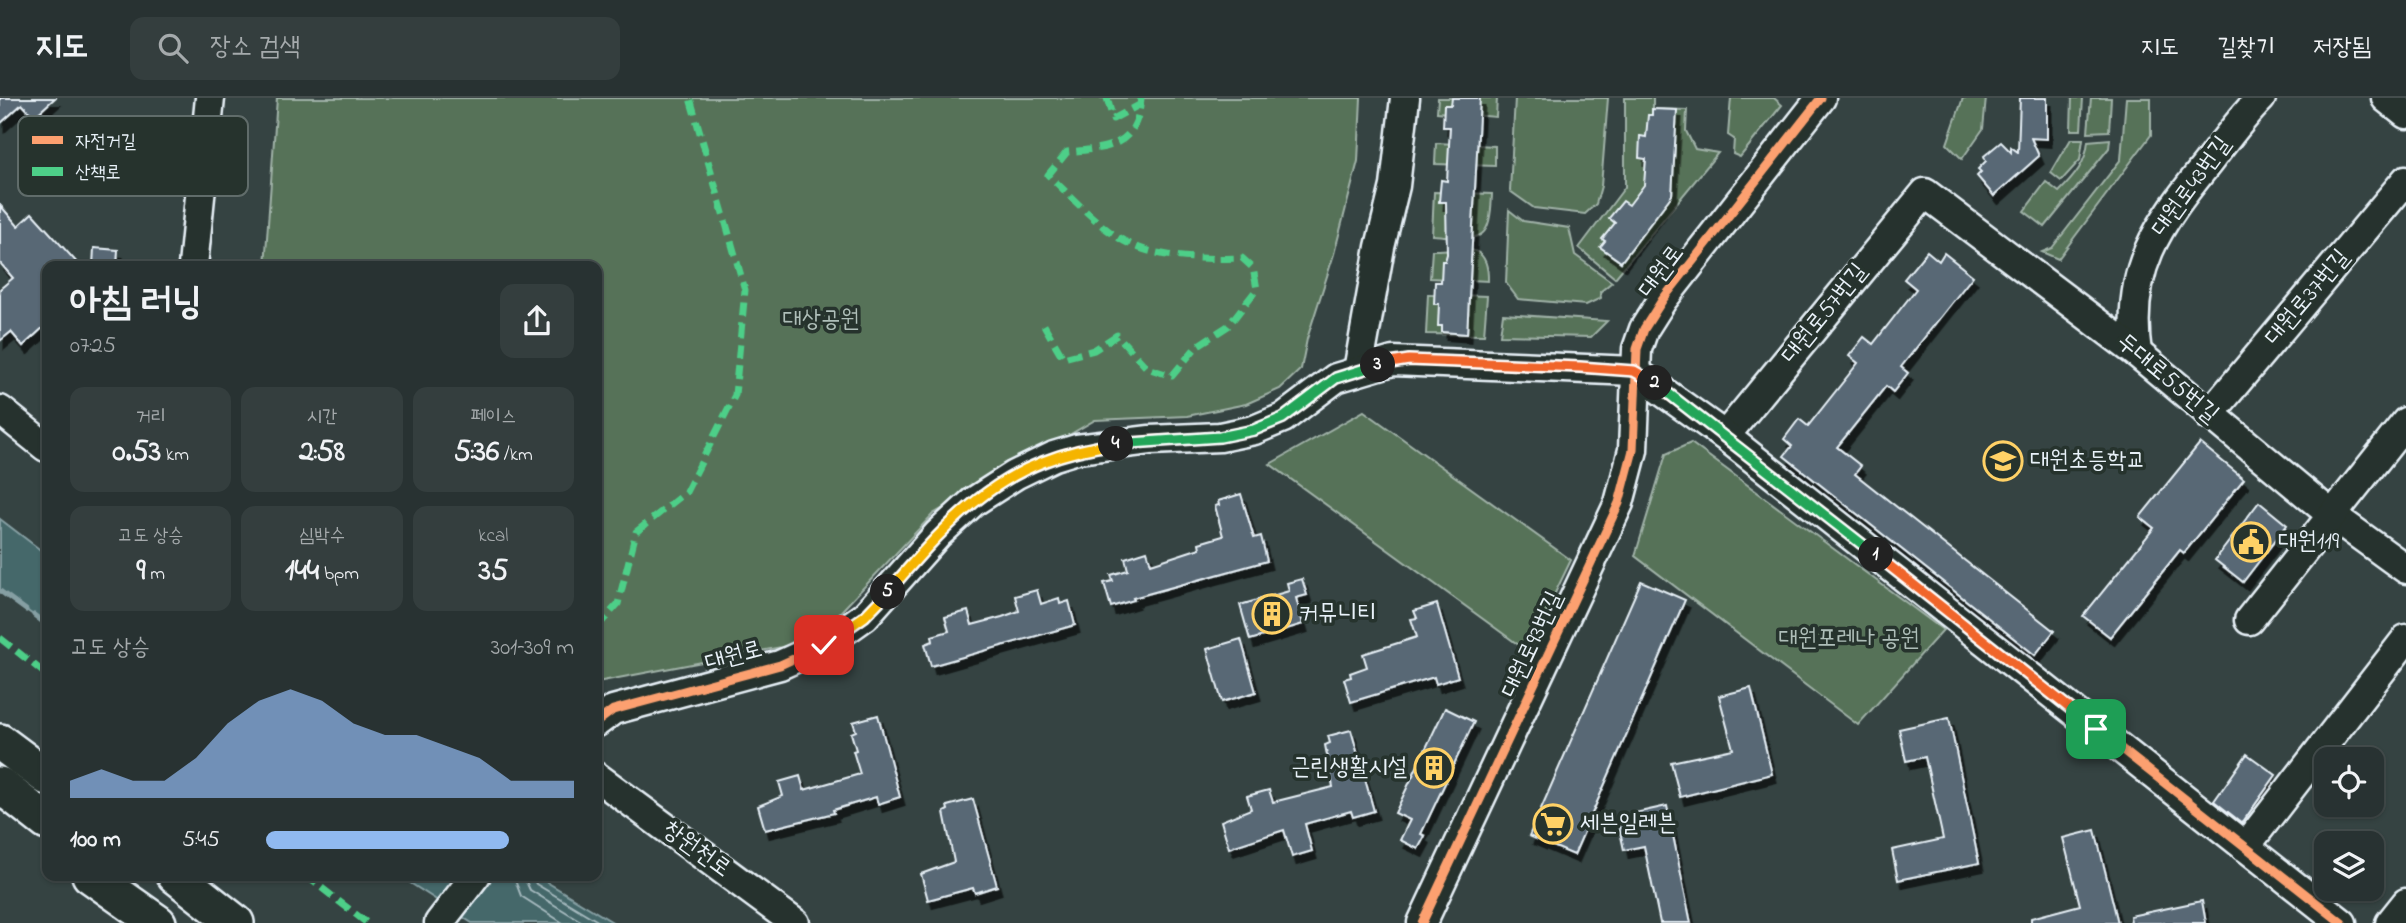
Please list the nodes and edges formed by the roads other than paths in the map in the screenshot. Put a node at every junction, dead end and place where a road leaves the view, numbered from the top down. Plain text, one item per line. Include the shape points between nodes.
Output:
1 (210, 98) edge
2 (1405, 98) edge
3 (1821, 98) edge
4 (2386, 98) edge
5 (2250, 102) edge
6 (2406, 114) edge
7 (208, 116) edge
8 (2406, 180) edge
9 (1925, 193) joint
10 (200, 196) edge
11 (194, 261) edge
12 (2137, 353) junction
13 (1358, 371) junction
14 (1634, 371) junction
15 (0, 410) edge
16 (2209, 415) junction
17 (2406, 422) edge
18 (1725, 436) junction
19 (42, 444) edge
20 (2333, 516) junction
21 (2406, 569) edge
22 (2249, 620) dead end
23 (2406, 639) edge
24 (602, 718) edge
25 (0, 720) edge
26 (0, 742) edge
27 (42, 751) edge
28 (42, 774) edge
29 (602, 781) edge
30 (0, 785) edge
31 (0, 811) edge
32 (42, 818) edge
33 (42, 840) edge
34 (2245, 847) junction
35 (98, 881) edge
36 (123, 881) edge
37 (183, 881) edge
38 (204, 881) edge
39 (471, 881) edge
40 (2406, 903) edge
41 (227, 916) edge
42 (158, 923) edge
43 (176, 923) edge
44 (439, 923) edge
45 (795, 923) edge
46 (1422, 923) edge
47 (2342, 923) edge
48 (2390, 923) edge

1 - 7 street
2 - 13 street via 1395,186
3 - 14 street, 대원로 via 1663,299 1644,329
4 - 6 street
5 - 12 street, 대원로43번길 via 2169,212 2143,260 2134,297
8 - 16 street, 대원로37번길
9 - 12 street, 두대로55번길
9 - 18 street, 대원로57번길
10 - 11 street
12 - 16 street, 두대로55번길
13 - 14 street, 대원로 via 1409,360
13 - 24 street, 대원로 via 1336,378 1283,418 1254,430 1077,449 1033,466 973,502 865,616 824,645 780,665 613,710
14 - 18 street
14 - 46 street, 대원로93번길 via 1633,450 1619,503
15 - 19 street
16 - 20 street, 두대로55번길
17 - 20 street
18 - 34 street
20 - 21 street, 두대로55번길
20 - 22 street
23 - 34 street
25 - 27 main road
26 - 28 main road
29 - 45 street, 창원천로
30 - 32 main road
31 - 33 main road
34 - 47 street
35 - 42 main road
36 - 43 main road
37 - 41 main road
38 - 41 main road
39 - 44 street
40 - 48 street

